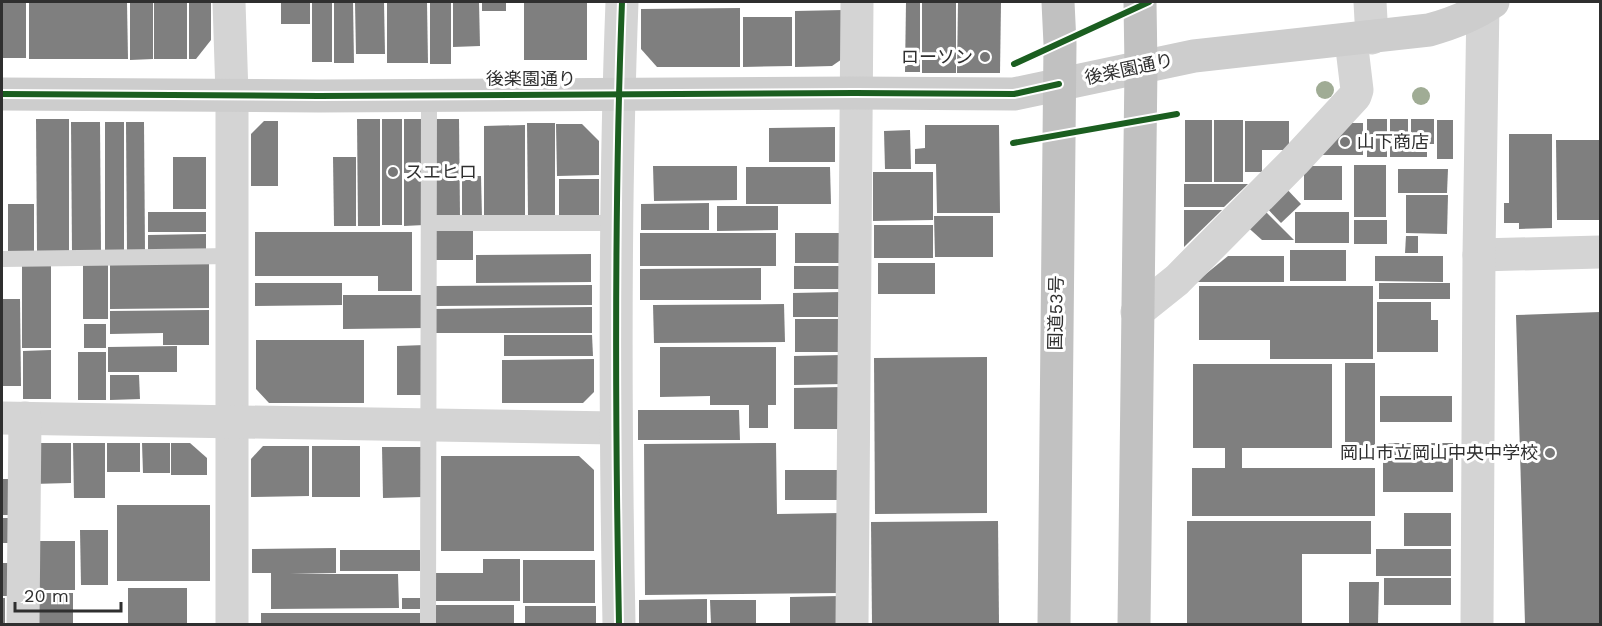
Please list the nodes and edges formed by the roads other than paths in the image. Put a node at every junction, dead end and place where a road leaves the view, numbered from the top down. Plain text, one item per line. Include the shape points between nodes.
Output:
1 (229, 2) edge
2 (622, 2) edge
3 (857, 2) edge
4 (1058, 2) edge
5 (1140, 2) edge
6 (1370, 2) edge
7 (1486, 4) edge
8 (1362, 39) junction
9 (1141, 67) junction
10 (1059, 84) junction
11 (855, 93) junction
12 (2, 94) edge
13 (618, 94) junction
14 (232, 95) junction
15 (429, 95) junction
16 (429, 223) junction
17 (617, 223) junction
18 (1600, 252) edge
19 (1479, 255) junction
20 (232, 256) junction
21 (2, 259) edge
22 (1137, 312) junction
23 (13, 418) edge
24 (231, 422) junction
25 (428, 425) junction
26 (615, 428) junction
27 (23, 624) edge
28 (232, 624) edge
29 (428, 624) edge
30 (619, 624) edge
31 (852, 624) edge
32 (1054, 624) edge
33 (1134, 624) edge
34 (1477, 624) edge

1 - 14 street
2 - 13 street
3 - 11 street
4 - 10 highway, 国道53号
5 - 9 highway
6 - 8 street
7 - 8 street, 後楽園通り via 1447,25
7 - 19 street
8 - 9 street, 後楽園通り via 1194,56
8 - 22 street via 1355,96 1177,280
9 - 10 street, 後楽園通り
9 - 22 highway
10 - 11 street, 後楽園通り via 1014,94
10 - 32 highway, 国道53号
11 - 13 street, 後楽園通り
11 - 31 street
12 - 14 street, 後楽園通り
13 - 15 street, 後楽園通り
13 - 17 street
14 - 15 street, 後楽園通り
14 - 20 street
15 - 16 lane
16 - 17 lane
16 - 25 lane
17 - 26 street
18 - 19 street
19 - 34 street
20 - 21 lane
20 - 24 street
22 - 33 highway
23 - 24 street
23 - 27 street
24 - 25 street
24 - 28 street
25 - 26 street
25 - 29 lane
26 - 30 street

